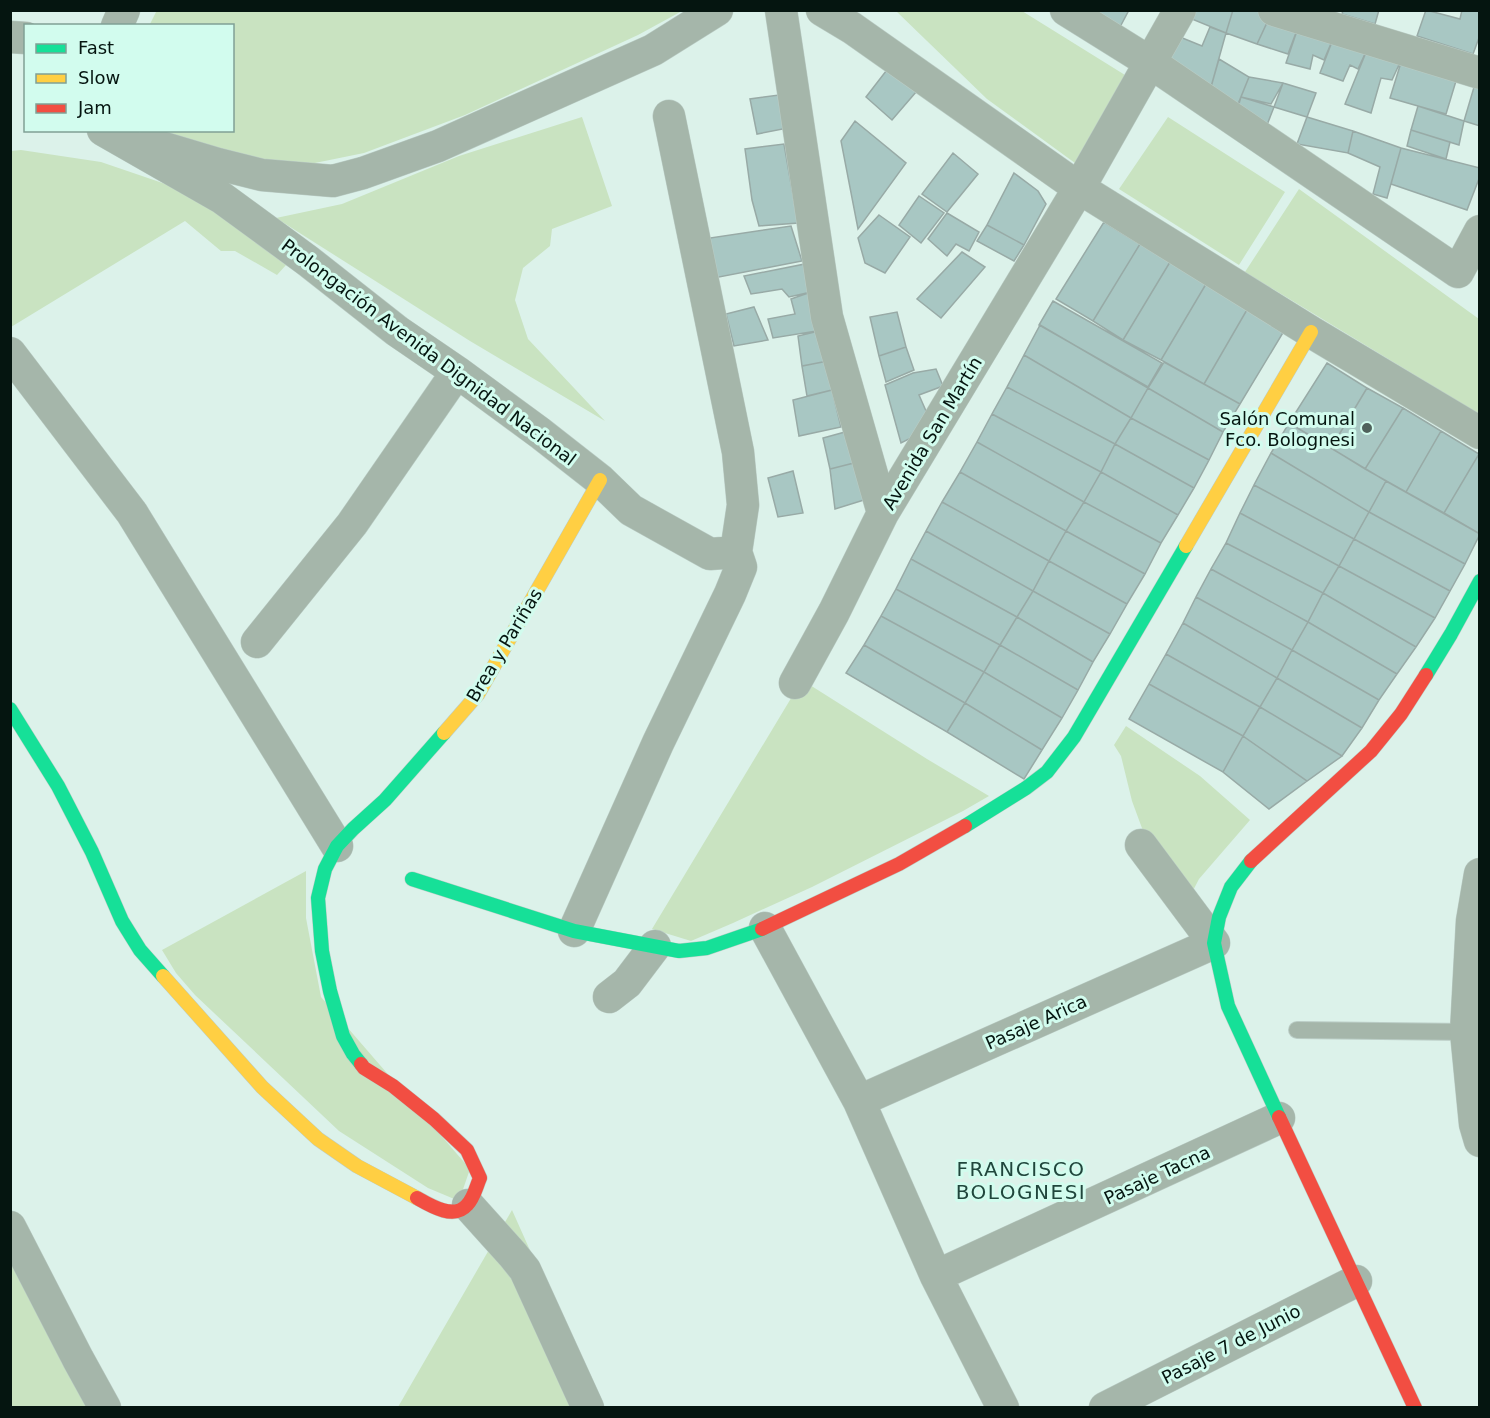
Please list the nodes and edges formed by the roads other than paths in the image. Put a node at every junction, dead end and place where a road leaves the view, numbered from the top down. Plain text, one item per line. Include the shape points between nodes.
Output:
1 (124, 10) edge
2 (717, 10) edge
3 (781, 10) edge
4 (822, 10) edge
5 (1066, 10) edge
6 (1180, 10) edge
7 (1274, 10) edge
8 (118, 24) edge
9 (1151, 63) junction
10 (1479, 74) edge
11 (669, 116) dead end
12 (112, 136) edge
13 (1079, 188) junction
14 (1479, 231) edge
15 (1311, 332) junction
16 (10, 353) edge
17 (457, 372) junction
18 (1479, 433) edge
19 (600, 480) junction
20 (883, 513) junction
21 (736, 552) junction
22 (1479, 581) edge
23 (257, 642) dead end
24 (795, 683) dead end
25 (10, 709) edge
26 (1141, 845) dead end
27 (337, 846) junction
28 (1479, 874) edge
29 (412, 879) dead end
30 (765, 928) junction
31 (574, 931) junction
32 (1214, 943) junction
33 (655, 946) junction
34 (609, 997) dead end
35 (1297, 1030) dead end
36 (1473, 1032) edge
37 (859, 1101) junction
38 (1279, 1118) junction
39 (1479, 1141) edge
40 (468, 1205) junction
41 (10, 1227) edge
42 (936, 1276) junction
43 (1356, 1281) junction
44 (105, 1407) edge
45 (588, 1407) edge
46 (1002, 1407) edge
47 (1105, 1407) edge
48 (1415, 1407) edge

1 - 8 street
2 - 12 street via 643,55 438,146 333,182 262,175
3 - 20 street via 827,316
4 - 13 street
5 - 9 street
6 - 9 street, Avenida San Martín
7 - 10 street
9 - 13 street, Avenida San Martín
9 - 14 street via 1458,272
11 - 21 street via 738,452 743,505
12 - 17 street, Prolongación Avenida Dignidad Nacional via 222,198
13 - 15 street
13 - 20 street, Avenida San Martín
15 - 18 street
15 - 30 street via 1074,737 1047,772 1003,803 898,864
16 - 27 street via 132,513
17 - 19 street, Prolongación Avenida Dignidad Nacional
17 - 23 street via 352,524
19 - 21 street, Prolongación Avenida Dignidad Nacional via 631,510 710,554
19 - 27 street, Brea y Pariñas via 478,694 385,800
20 - 24 street, Avenida San Martín
21 - 31 street via 741,567 730,594
22 - 32 street via 1401,714 1371,751 1253,858 1231,887
25 - 40 street via 58,786 122,921 140,950 262,1087 318,1138 357,1166 435,1208 447,1212
26 - 32 street
27 - 40 street, Brea y Pariñas via 325,870 318,898 322,951 343,1036 364,1068 393,1086 467,1150 480,1178
28 - 36 street via 1472,921
29 - 31 street
30 - 33 street via 707,948 679,951
30 - 37 street
31 - 33 street
32 - 37 street, Pasaje Arica
32 - 38 street via 1228,1006
33 - 34 street via 627,983
35 - 36 lane
36 - 39 street via 1475,1124
37 - 42 street
38 - 42 street, Pasaje Tacna
38 - 43 street
40 - 45 street via 525,1270
41 - 44 street
42 - 46 street
43 - 47 street, Pasaje 7 de Junio
43 - 48 street

